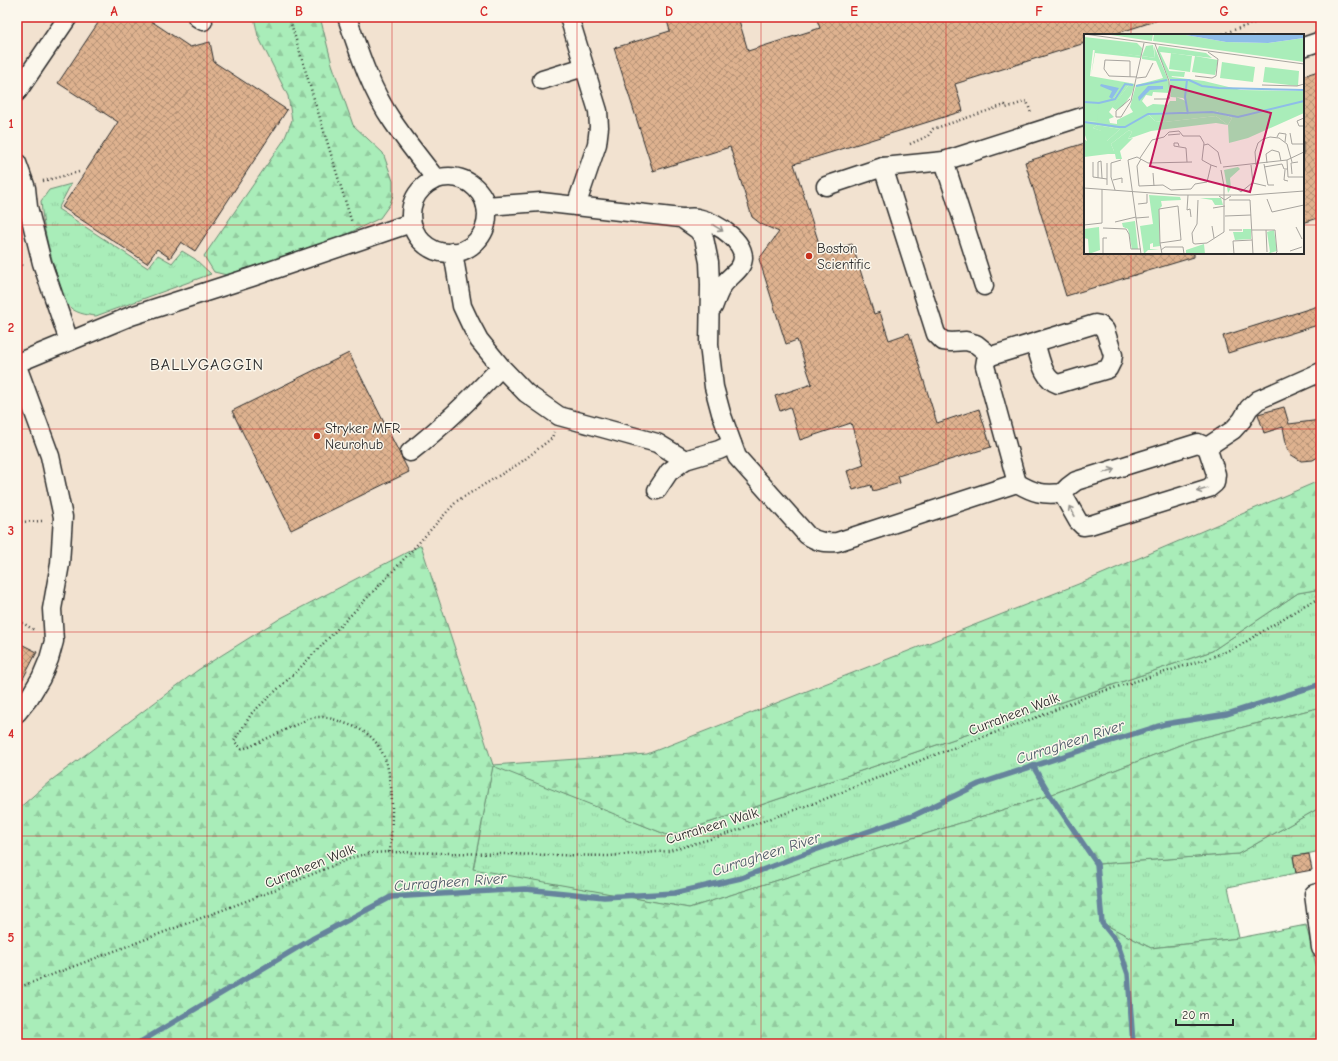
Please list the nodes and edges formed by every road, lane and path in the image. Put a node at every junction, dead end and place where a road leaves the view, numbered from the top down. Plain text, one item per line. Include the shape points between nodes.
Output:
1 (68, 17) edge
2 (290, 17) edge
3 (347, 17) edge
4 (568, 17) edge
5 (1267, 17) edge
6 (1222, 34) edge
7 (1321, 41) edge
8 (1304, 47) edge
9 (584, 67) junction
10 (542, 80) dead end
11 (17, 92) edge
12 (1084, 116) edge
13 (1036, 132) junction
14 (944, 161) junction
15 (17, 163) edge
16 (889, 166) junction
17 (79, 172) dead end
18 (436, 179) junction
19 (25, 186) junction
20 (826, 186) dead end
21 (486, 206) junction
22 (576, 206) junction
23 (682, 218) junction
24 (412, 223) junction
25 (358, 242) junction
26 (453, 252) junction
27 (984, 286) dead end
28 (710, 314) junction
29 (69, 341) junction
30 (1035, 343) dead end
31 (991, 356) junction
32 (17, 365) edge
33 (501, 367) junction
34 (1321, 372) edge
35 (556, 427) dead end
36 (732, 444) junction
37 (1207, 447) junction
38 (410, 452) dead end
39 (685, 460) junction
40 (1017, 483) junction
41 (657, 490) dead end
42 (1062, 493) junction
43 (63, 521) junction
44 (17, 522) edge
45 (1321, 598) edge
46 (17, 713) edge
47 (390, 852) junction
48 (1321, 892) edge
49 (1321, 948) edge
50 (17, 988) edge

1 - 11 street
2 - 25 path
3 - 18 street via 376,94 392,121
4 - 9 street
5 - 6 path
7 - 8 street
9 - 10 street
9 - 22 street via 598,111 599,127
12 - 13 street
13 - 14 street
13 - 16 path via 1026,101 1006,108 1005,105 933,128 928,136 907,146
14 - 16 street
14 - 27 street
15 - 19 street
16 - 20 street
16 - 31 street via 936,334 943,341 966,341 976,344
17 - 19 path
18 - 21 street via 461,178 481,194
18 - 24 street via 418,192 411,212
19 - 29 street via 42,263
21 - 22 street via 541,202
21 - 26 street via 484,229 477,239 468,247
22 - 23 street
23 - 28 street via 704,238 709,262
23 -> 28 street via 697,218 714,224 741,246 741,266 723,285
24 - 25 street
24 - 26 street via 416,234 424,243 434,250
25 - 29 street via 131,316
26 - 33 street via 462,306 479,340
28 - 36 street via 709,345 714,387
29 - 32 street
30 - 31 street
31 - 40 street via 986,360 985,366
32 - 43 street via 50,456
33 - 38 street via 436,432
33 - 39 street via 526,393 559,416 658,443
34 - 37 street via 1258,400 1233,430
35 - 47 path via 552,438 520,463 457,501 307,661 252,712 234,741 242,749 249,747 316,716 327,717 358,728 372,738 380,748 390,776 393,817
36 - 39 street
36 - 40 street via 737,457 807,535 815,541 824,543 837,542
42 -> 37 street via 1072,484 1084,479 1198,443
37 -> 42 street via 1216,474 1216,483 1209,488 1082,526
39 - 41 street via 669,472
40 - 42 street via 1031,491 1048,495
43 - 44 path
43 - 46 street via 60,564 52,609 54,641 41,678
45 - 47 path, Curraheen Walk via 1305,605 1239,646 1207,659 1088,696 820,801 724,835 669,851 609,856
47 - 50 path, Curraheen Walk via 354,857 262,895
48 - 49 street via 1314,894

